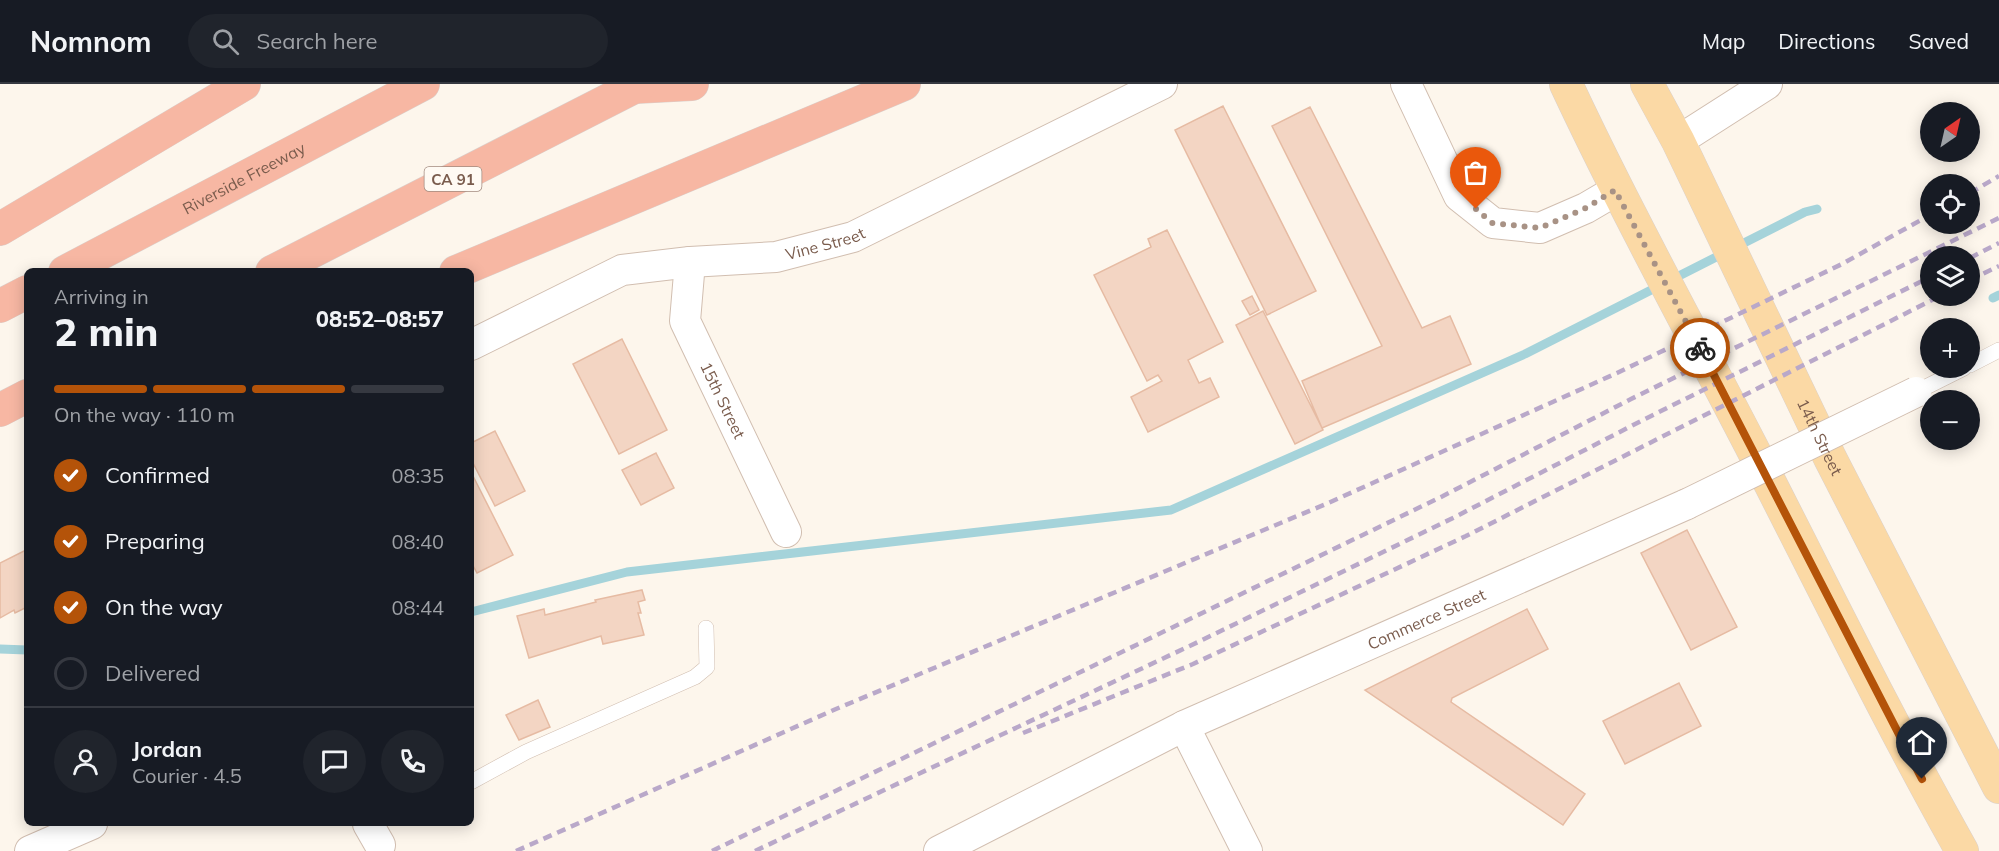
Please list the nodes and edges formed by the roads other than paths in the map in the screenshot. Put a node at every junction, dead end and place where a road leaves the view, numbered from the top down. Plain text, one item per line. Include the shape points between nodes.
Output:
1 (244, 84) edge
2 (423, 84) edge
3 (692, 84) edge
4 (904, 84) edge
5 (1162, 84) edge
6 (1407, 84) edge
7 (1566, 84) edge
8 (1647, 84) edge
9 (1767, 84) edge
10 (637, 85) edge
11 (1678, 141) junction
12 (1615, 190) junction
13 (0, 229) edge
14 (690, 262) junction
15 (73, 268) edge
16 (280, 268) edge
17 (466, 268) edge
18 (24, 294) edge
19 (0, 306) edge
20 (474, 344) edge
21 (1999, 350) edge
22 (1980, 360) edge
23 (1944, 378) edge
24 (1916, 392) joint
25 (24, 398) edge
26 (0, 410) edge
27 (24, 415) edge
28 (0, 419) edge
29 (786, 532) dead end
30 (706, 628) dead end
31 (1184, 726) junction
32 (474, 780) edge
33 (1999, 787) edge
34 (87, 826) edge
35 (30, 851) edge
36 (939, 851) edge
37 (1247, 851) edge
38 (1962, 851) edge

1 - 13 highway
2 - 15 highway, Riverside Freeway
3 - 10 highway
4 - 17 highway
5 - 14 street, Vine Street via 853,237 776,257
6 - 12 street via 1459,196 1492,223 1540,228
7 - 12 main road
8 - 11 main road, 14th Street
9 - 11 street
10 - 16 highway, CA 91
11 - 33 main road, 14th Street via 1830,458
12 - 38 main road via 1910,759
14 - 20 street, Vine Street via 622,270
14 - 29 street, 15th Street via 685,321
18 - 19 highway
21 - 22 lane
23 - 24 lane
24 - 31 street, Commerce Street, bridge via 1687,504
25 - 26 highway
27 - 28 highway
30 - 32 lane via 707,667 694,677 526,752
31 - 36 street, Commerce Street
31 - 37 street
34 - 35 street

